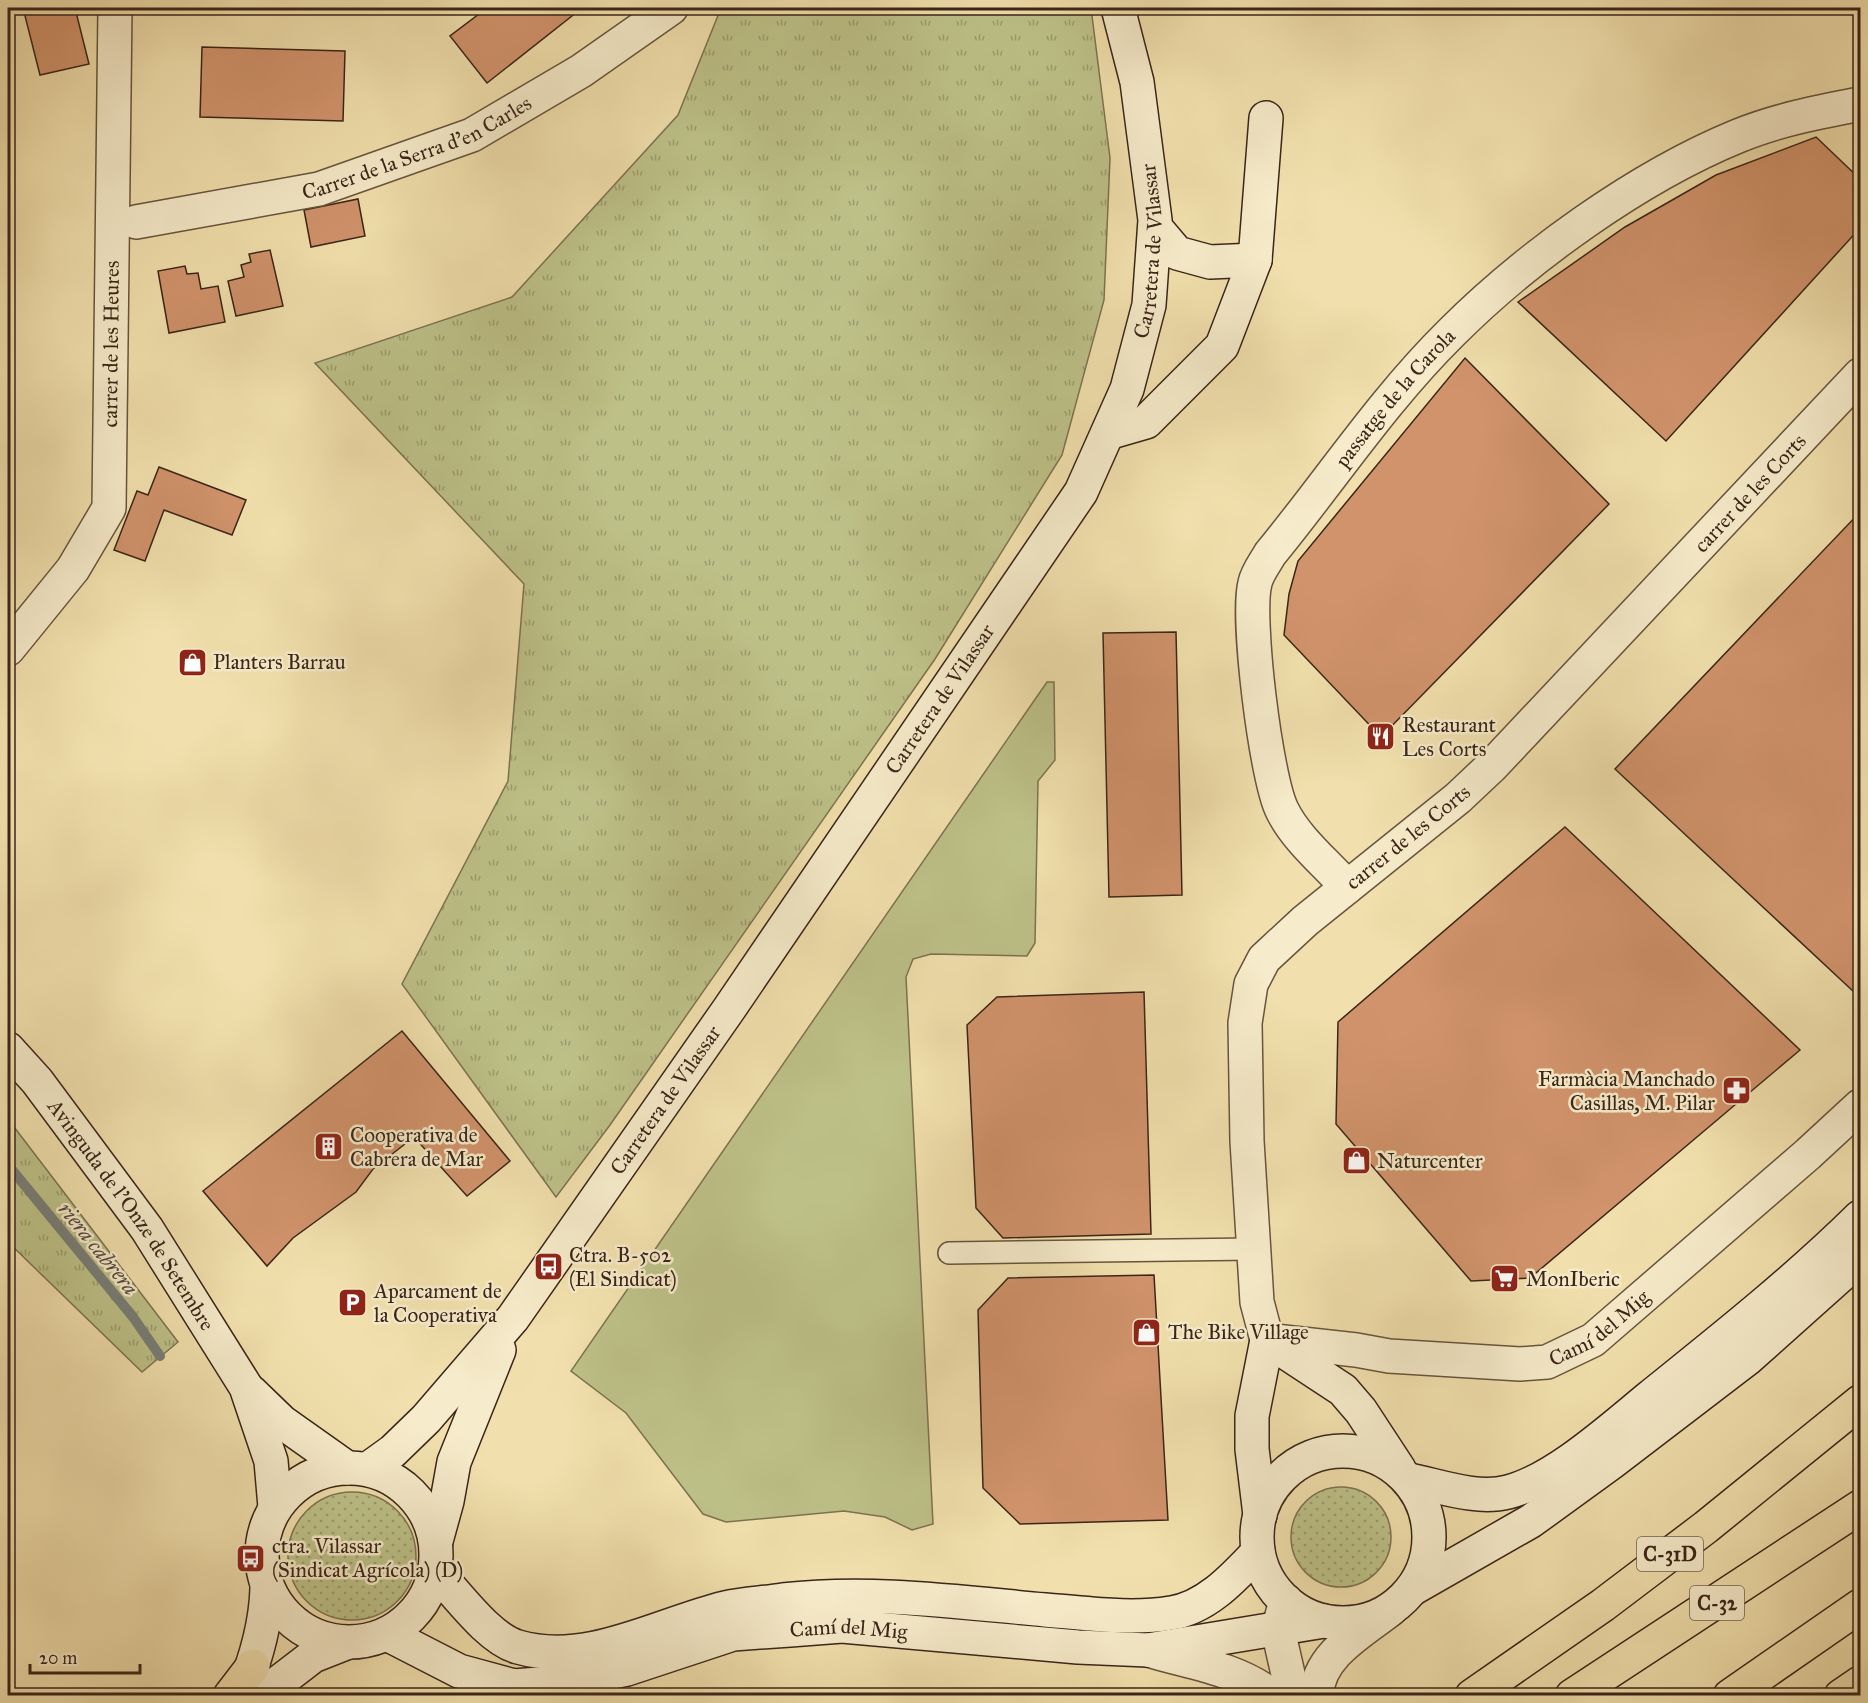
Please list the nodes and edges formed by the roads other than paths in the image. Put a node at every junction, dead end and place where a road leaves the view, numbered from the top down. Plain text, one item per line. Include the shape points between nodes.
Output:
1 (115, 8) edge
2 (671, 8) edge
3 (1118, 8) edge
4 (1860, 104) edge
5 (1266, 118) dead end
6 (136, 222) dead end
7 (1155, 227) junction
8 (1255, 260) junction
9 (1860, 375) edge
10 (1107, 433) junction
11 (8, 649) edge
12 (1347, 887) junction
13 (8, 1049) edge
14 (1860, 1106) edge
15 (1860, 1217) edge
16 (1253, 1249) junction
17 (949, 1253) dead end
18 (1860, 1258) edge
19 (513, 1318) junction
20 (1266, 1340) junction
21 (246, 1387) junction
22 (1860, 1402) edge
23 (357, 1468) junction
24 (1404, 1475) junction
25 (1860, 1507) edge
26 (275, 1508) junction
27 (1260, 1515) junction
28 (1258, 1552) junction
29 (436, 1557) junction
30 (267, 1588) junction
31 (1401, 1599) junction
32 (1860, 1606) edge
33 (1282, 1615) junction
34 (387, 1634) junction
35 (346, 1643) junction
36 (1148, 1650) junction
37 (1860, 1683) edge
38 (252, 1686) edge
39 (230, 1695) edge
40 (1272, 1695) edge
41 (1293, 1695) edge
42 (1317, 1695) edge
43 (1472, 1695) edge
44 (1572, 1695) edge
45 (1731, 1695) edge
46 (1841, 1695) edge

1 - 11 street, carrer de les Heures via 110,508 73,569
2 - 6 street, Carrer de la Serra d'en Carles via 580,71 471,135 319,189
3 - 7 street, Carretera de Vilassar via 1137,81
4 - 12 street, passatge de la Carola via 1806,114 1738,136 1666,170 1589,219 1450,334 1396,393 1270,554 1255,583 1253,633 1271,776 1282,810
5 - 8 street
7 - 8 street via 1177,253 1210,262
7 - 10 street, Carretera de Vilassar via 1149,304 1127,389
8 - 10 street via 1222,346 1146,422
9 - 12 street, carrer de les Corts via 1492,766
10 - 19 street, Carretera de Vilassar via 1081,492
12 - 16 street, carrer de les Corts via 1264,959 1251,984 1245,1023
13 - 21 street, Avinguda de l'Onze de Setembre via 37,1081 147,1229
14 - 20 street, Camí del Mig via 1593,1340 1547,1362 1520,1364 1389,1356
15 - 24 street via 1811,1265 1730,1333 1600,1437 1534,1482 1506,1492 1474,1494
16 - 17 lane
16 - 20 street, carrer de les Corts via 1257,1302
18 - 31 street via 1747,1359 1611,1463 1531,1521
19 - 23 street via 426,1419 393,1451
19 - 29 street via 472,1410 454,1462
20 - 24 street via 1343,1390
20 - 27 street via 1252,1416
21 - 23 street, Avinguda de l'Onze de Setembre via 282,1422
21 - 26 street, Avinguda de l'Onze de Setembre via 271,1461
22 - 43 highway, C-31D via 1603,1605
23 - 26 street via 316,1474 295,1486
23 - 29 street via 402,1485 423,1508
24 - 27 street via 1364,1452 1324,1452 1299,1463 1278,1480
24 - 31 street via 1427,1515 1430,1541 1425,1567
25 - 44 highway, C-32
26 - 30 street via 268,1521 262,1556
27 - 28 street
28 - 29 street, Camí del Mig via 1205,1600 1174,1613 1133,1616 838,1595 725,1608 624,1640 564,1653 518,1647 492,1634
28 - 33 street
29 - 34 street via 430,1590 418,1610
30 - 35 street via 296,1625 318,1637
30 - 38 street
31 - 33 street, Camí del Mig via 1378,1616 1352,1622
31 - 42 street via 1339,1649 1317,1683
32 - 45 highway
33 - 36 street, Camí del Mig via 1209,1638
33 - 41 street
34 - 35 street
34 - 36 street, Camí del Mig via 459,1671 514,1686 564,1682 627,1669 733,1634 842,1626
35 - 38 street
36 - 40 street via 1222,1669 1255,1682
37 - 46 highway
38 - 39 highway

